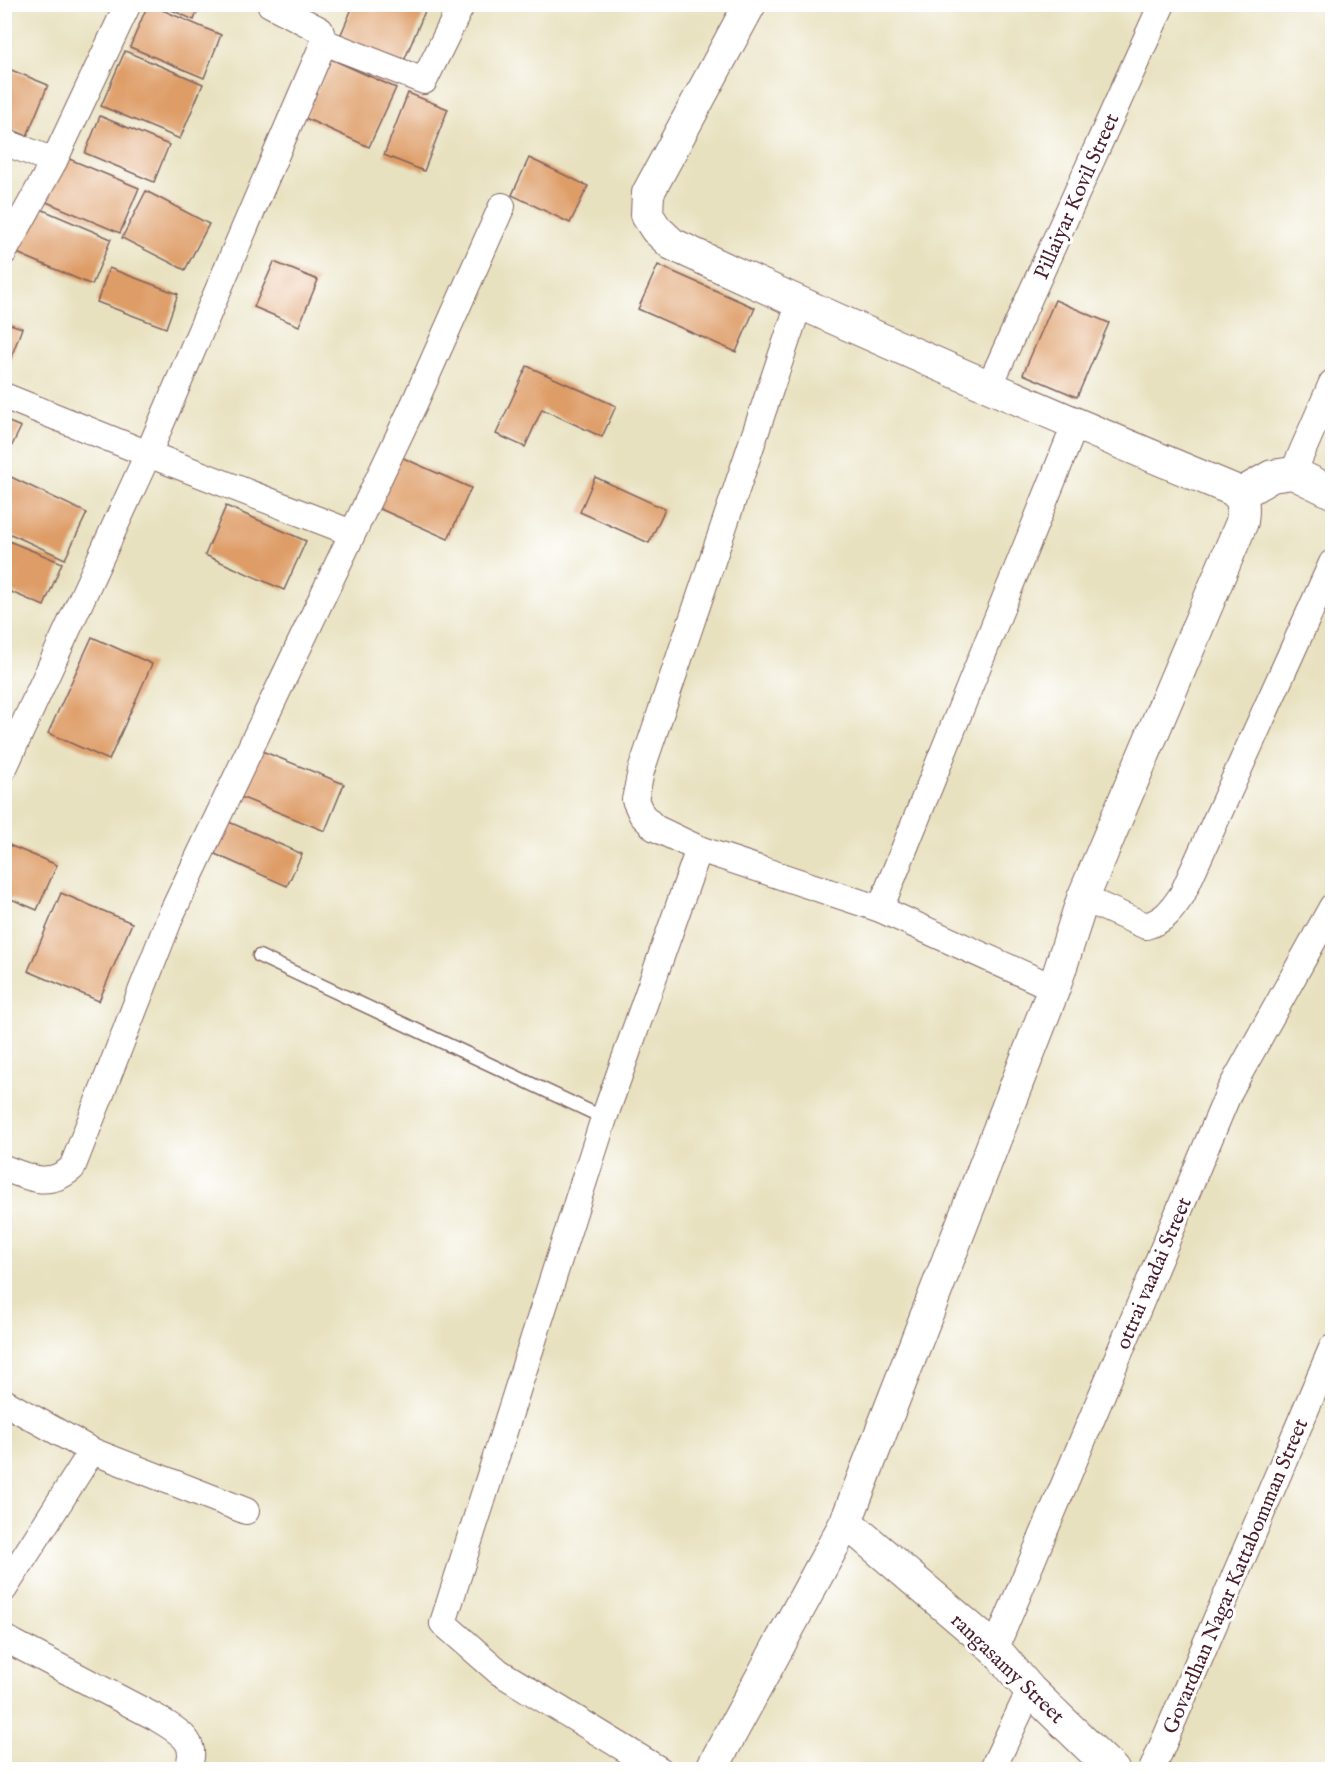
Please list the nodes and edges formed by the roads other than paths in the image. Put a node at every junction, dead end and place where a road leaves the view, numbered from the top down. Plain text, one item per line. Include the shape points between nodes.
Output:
1 (128, 4) edge
2 (270, 4) edge
3 (462, 4) edge
4 (750, 4) edge
5 (1162, 4) edge
6 (324, 42) junction
7 (4, 142) edge
8 (54, 161) junction
9 (502, 206) dead end
10 (4, 252) edge
11 (799, 304) junction
12 (1332, 383) edge
13 (989, 387) junction
14 (4, 396) edge
15 (1075, 425) junction
16 (148, 454) junction
17 (1293, 473) junction
18 (1332, 492) edge
19 (1239, 495) junction
20 (352, 532) junction
21 (1332, 563) edge
22 (4, 768) edge
23 (699, 849) junction
24 (1083, 898) junction
25 (1332, 907) edge
26 (880, 909) junction
27 (259, 956) dead end
28 (1054, 988) junction
29 (604, 1118) junction
30 (4, 1168) edge
31 (1332, 1348) edge
32 (4, 1402) edge
33 (92, 1451) junction
34 (246, 1511) dead end
35 (846, 1522) junction
36 (4, 1588) edge
37 (4, 1638) edge
38 (995, 1649) junction
39 (1030, 1690) junction
40 (186, 1770) edge
41 (660, 1770) edge
42 (711, 1770) edge
43 (992, 1770) edge
44 (1113, 1770) edge
45 (1152, 1770) edge

1 - 8 street
2 - 6 street via 320,30
3 - 6 street via 424,81
4 - 11 street via 648,193 647,215 672,244
5 - 13 street, Pillaiyar Kovil Street
6 - 16 street
7 - 8 street
8 - 10 street
9 - 20 street
11 - 13 street
11 - 23 street via 641,771 635,800 642,816 655,828
12 - 17 street
13 - 15 street
14 - 16 street
15 - 19 street
15 - 26 street
16 - 20 street
16 - 22 street
17 - 18 street
17 - 19 street via 1272,476
19 - 24 street via 1244,506 1242,522
20 - 30 street via 171,915 72,1168 52,1180 33,1180
21 - 24 street via 1171,910 1160,922 1146,926
23 - 26 street
23 - 29 street
24 - 28 street
25 - 38 street, ottrai vaadai Street via 1229,1092
26 - 28 street
27 - 29 lane
28 - 35 street
29 - 41 street via 442,1623 499,1672
31 - 45 street, Govardhan Nagar Kattabomman Street
32 - 33 street
33 - 34 street
33 - 36 street
35 - 38 street, rangasamy Street
35 - 42 street
37 - 40 street via 177,1731 192,1750
38 - 39 street, rangasamy Street
39 - 43 street
39 - 44 street, rangasamy Street

